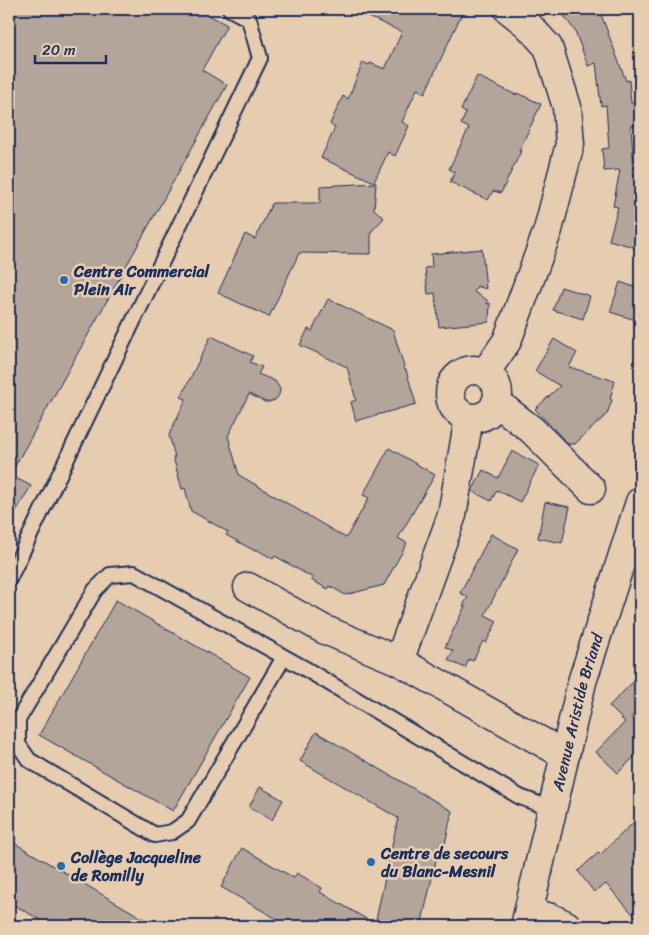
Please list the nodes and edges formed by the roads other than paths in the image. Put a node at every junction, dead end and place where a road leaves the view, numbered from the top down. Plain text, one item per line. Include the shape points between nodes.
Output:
1 (230, 9) edge
2 (508, 9) edge
3 (485, 373) junction
4 (496, 402) junction
5 (469, 418) junction
6 (590, 489) dead end
7 (640, 502) edge
8 (635, 538) edge
9 (9, 579) edge
10 (248, 587) dead end
11 (284, 658) junction
12 (399, 661) junction
13 (565, 755) junction
14 (552, 809) junction
15 (527, 919) edge
16 (567, 926) edge

1 - 9 lane via 249,19 260,58
2 - 3 street via 548,47 567,107 570,144 548,230 507,340
3 - 4 street via 497,388
3 - 5 street via 477,370 463,373 450,389 452,406
4 - 5 street via 489,413
4 - 6 street via 532,430
5 - 12 street via 452,515
7 - 8 street, Avenue Aristide Briand
8 - 13 street, Avenue Aristide Briand via 582,682
10 - 12 street via 322,629
11 - 11 lane via 134,573 110,575 95,590 18,720 18,744 29,760 155,834 172,832 188,821
11 - 14 lane via 520,797
12 - 13 street
13 - 14 street, Avenue Aristide Briand
14 - 15 street, Avenue Aristide Briand
15 - 16 street via 551,918

